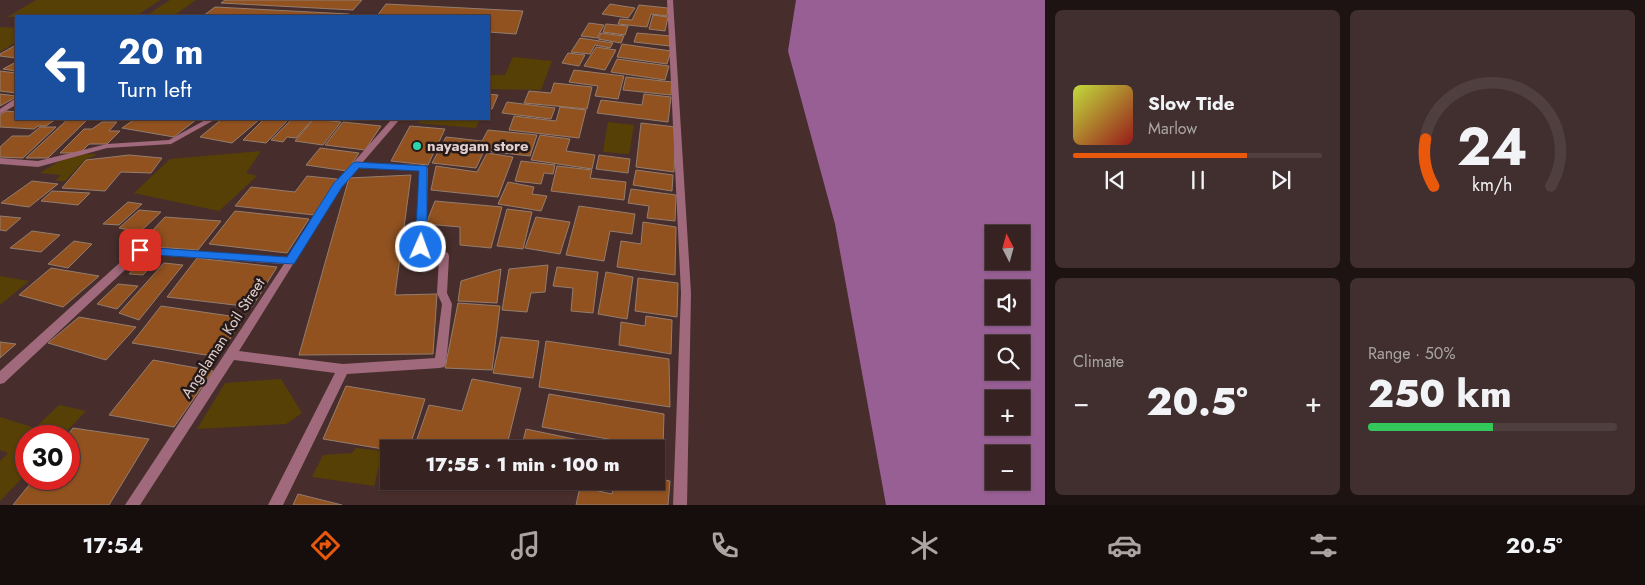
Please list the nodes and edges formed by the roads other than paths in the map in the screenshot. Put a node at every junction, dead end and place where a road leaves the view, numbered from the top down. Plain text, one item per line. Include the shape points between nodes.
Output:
1 (670, 0) edge
2 (15, 103) edge
3 (0, 112) edge
4 (210, 120) edge
5 (395, 120) edge
6 (0, 160) edge
7 (356, 165) junction
8 (290, 262) junction
9 (230, 355) junction
10 (344, 369) junction
11 (0, 379) edge
12 (132, 505) edge
13 (276, 505) edge
14 (680, 505) edge

1 - 14 street via 686,293
2 - 3 street
4 - 6 street via 172,142 107,146 38,164
5 - 7 street, Angalaman Koil Street
7 - 8 street, Angalaman Koil Street via 338,185
7 - 10 street via 424,168 421,247 444,256 442,293 447,304 440,363
8 - 9 street, Angalaman Koil Street
8 - 11 street via 140,250
9 - 10 street
9 - 12 street, Angalaman Koil Street
10 - 13 street

